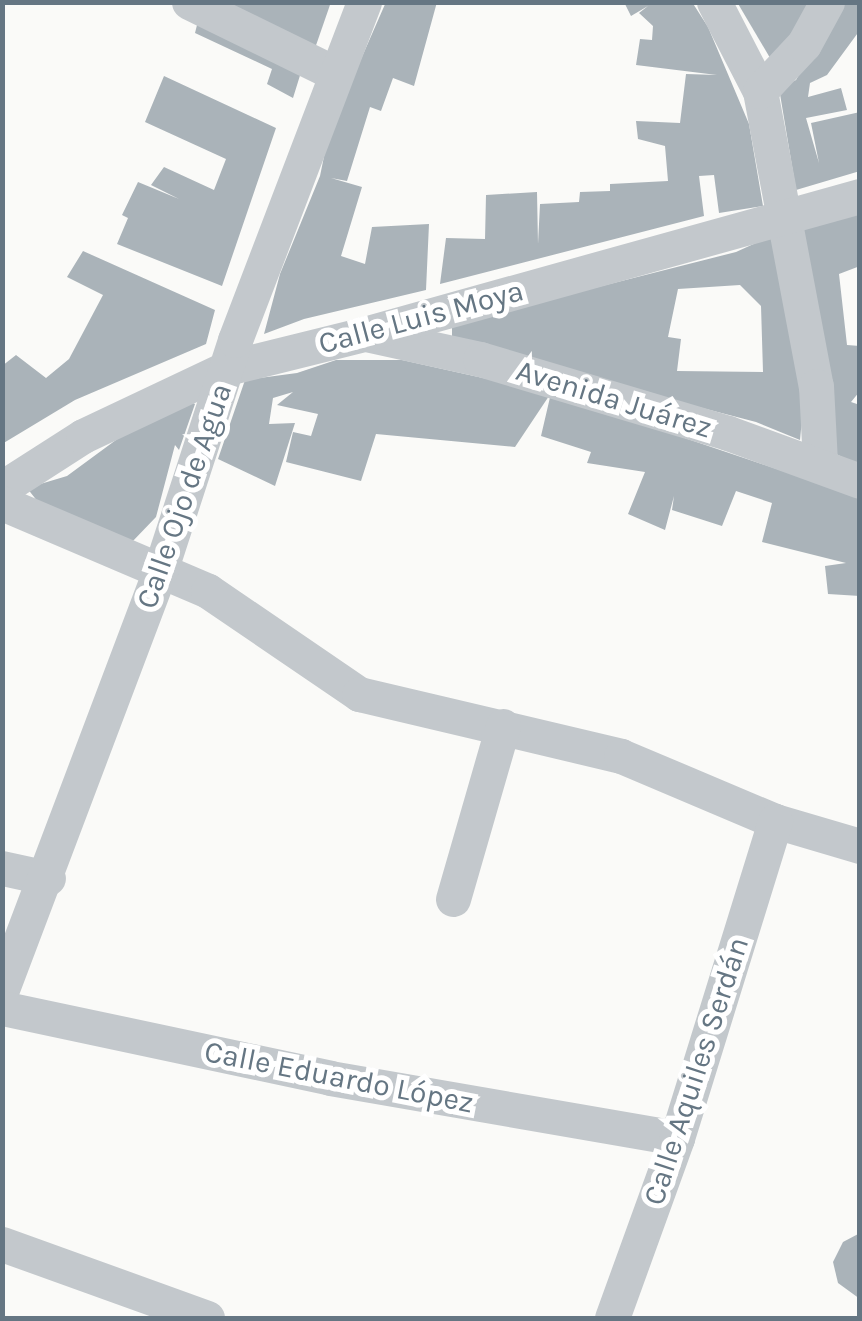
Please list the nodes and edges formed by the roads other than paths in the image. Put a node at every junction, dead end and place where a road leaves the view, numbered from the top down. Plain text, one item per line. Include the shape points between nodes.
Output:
1 (189, 2) edge
2 (364, 2) edge
3 (714, 2) edge
4 (827, 2) edge
5 (334, 73) junction
6 (760, 90) junction
7 (860, 196) edge
8 (784, 216) junction
9 (364, 334) junction
10 (227, 368) junction
11 (820, 463) junction
12 (860, 482) edge
13 (2, 488) edge
14 (2, 504) edge
15 (160, 568) junction
16 (503, 726) junction
17 (775, 822) junction
18 (860, 846) edge
19 (2, 868) edge
20 (48, 878) junction
21 (453, 899) dead end
22 (2, 989) edge
23 (2, 1008) edge
24 (677, 1138) junction
25 (2, 1244) edge
26 (207, 1318) edge
27 (612, 1318) edge

1 - 5 street
2 - 5 street, Calle Ojo de Agua
3 - 6 street
4 - 6 street via 804,44
5 - 10 street, Calle Ojo de Agua
6 - 8 street
7 - 8 street, Calle Luis Moya
8 - 9 street, Calle Luis Moya
8 - 11 street via 816,386
9 - 10 street, Calle Luis Moya
9 - 11 street, Avenida Juárez via 480,359
10 - 13 street, Calle Luis Moya via 82,436
10 - 15 street, Calle Ojo de Agua
11 - 12 street, Avenida Juárez
14 - 15 street
15 - 16 street via 208,591 359,694
15 - 20 street, Calle Ojo de Agua
16 - 17 street via 621,756
16 - 21 street
17 - 18 street
17 - 24 street, Calle Aquiles Serdán
19 - 20 street
20 - 22 street, Calle Ojo de Agua
23 - 24 street, Calle Eduardo López via 330,1078
24 - 27 street, Calle Aquiles Serdán
25 - 26 street

